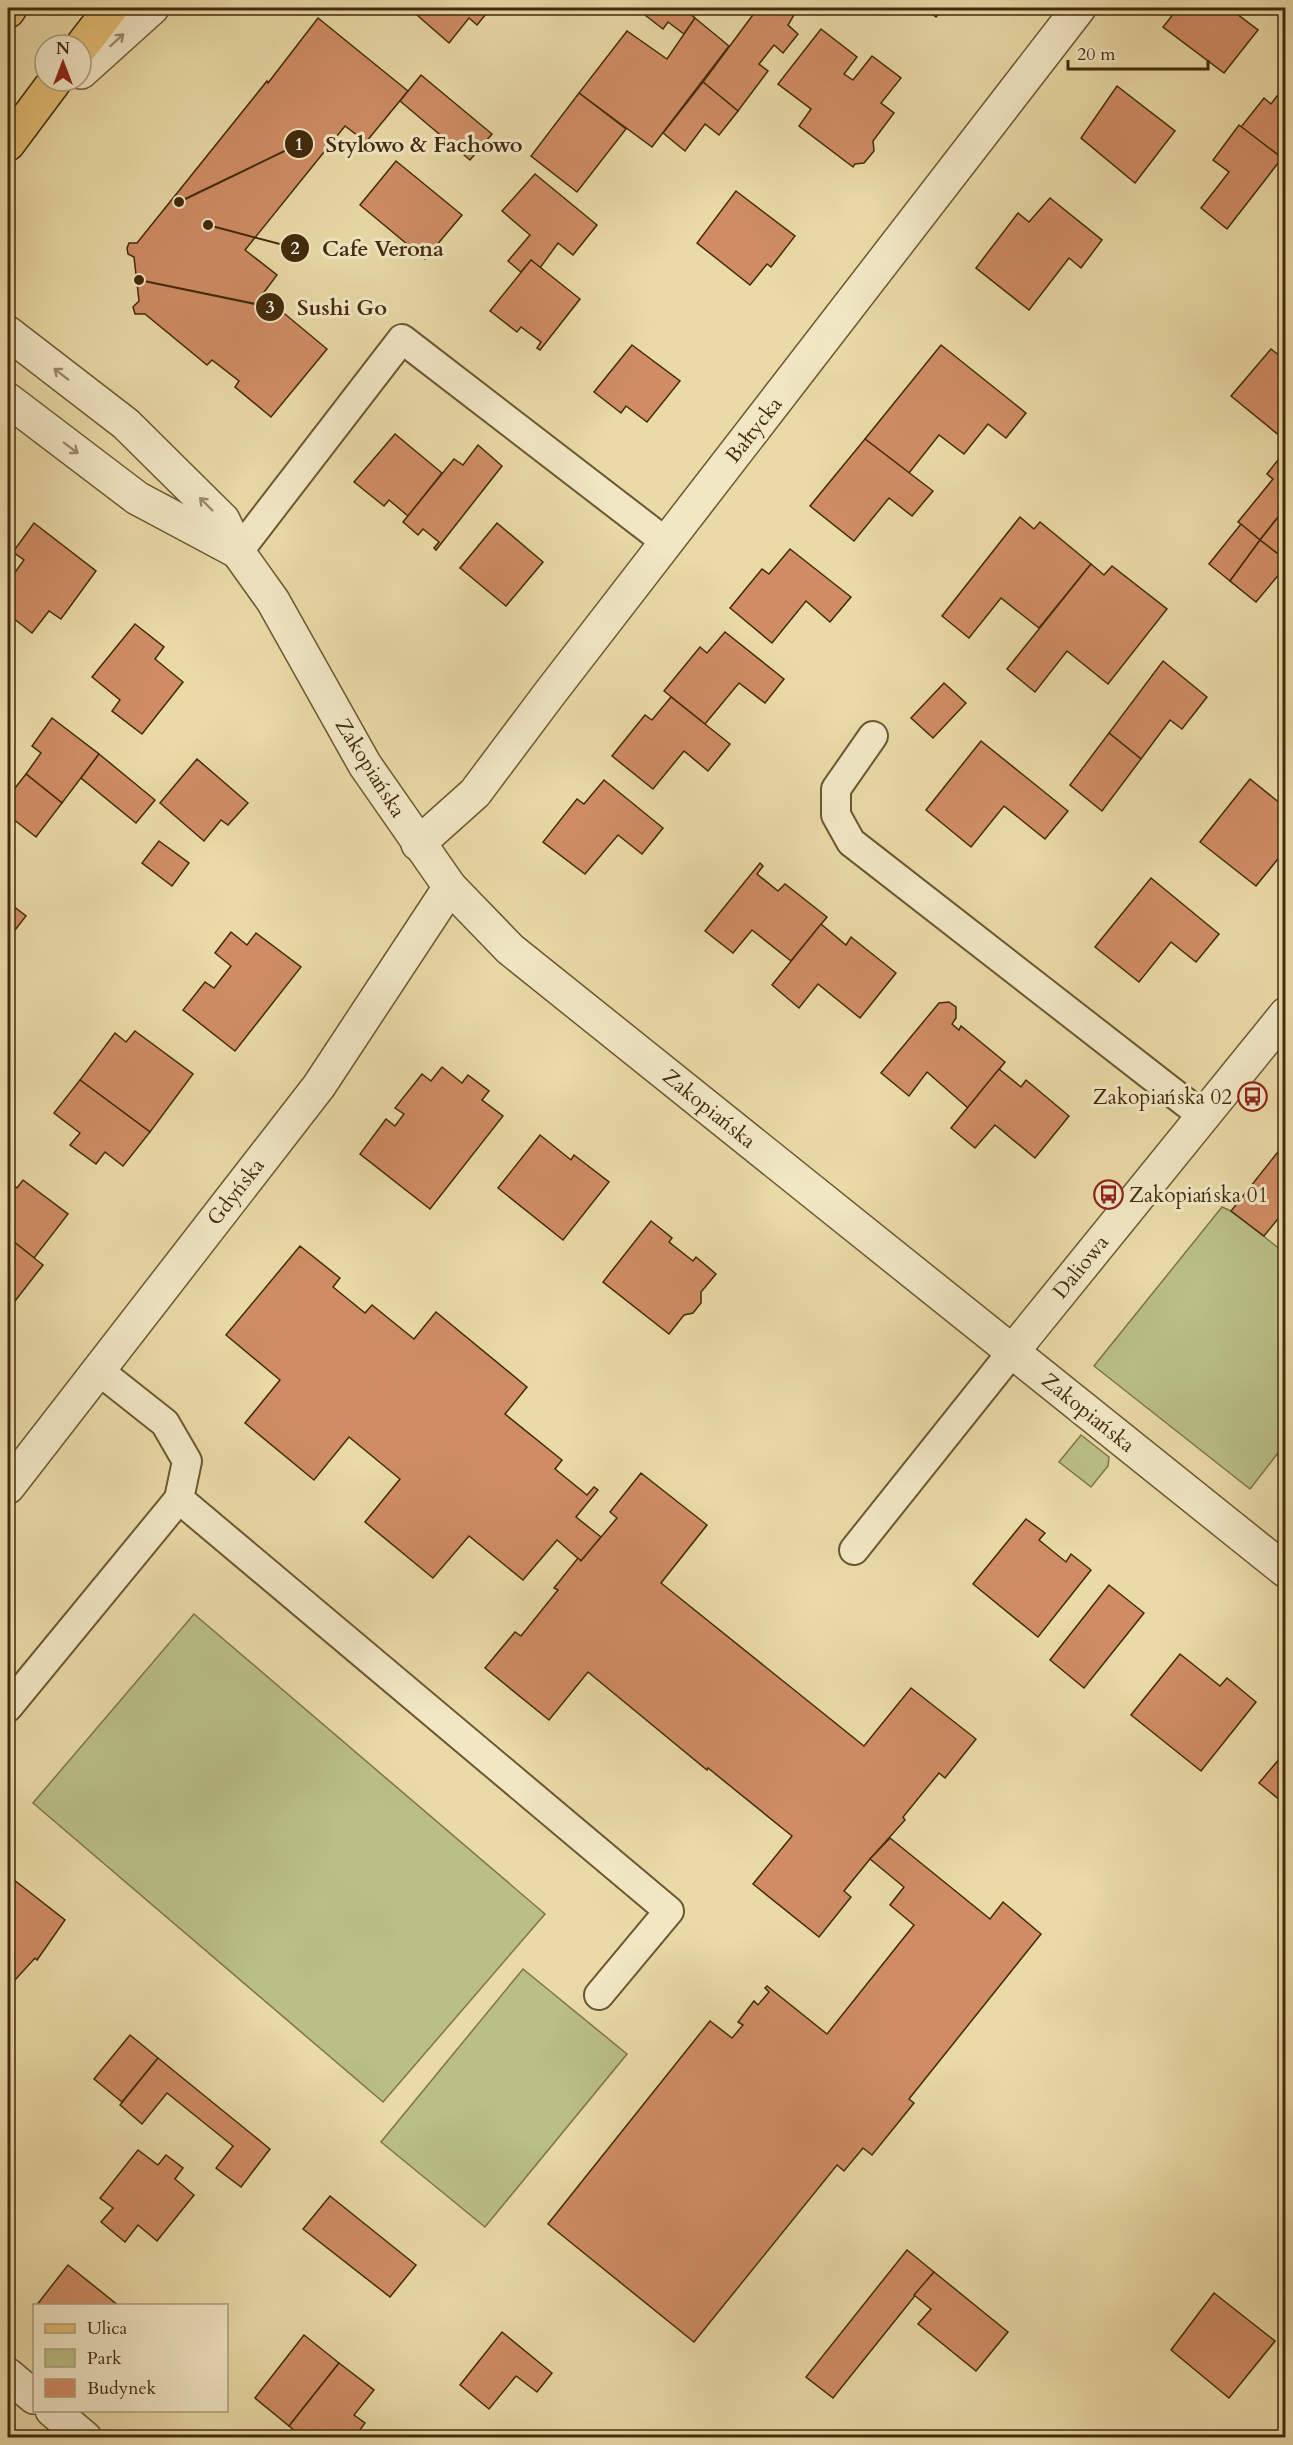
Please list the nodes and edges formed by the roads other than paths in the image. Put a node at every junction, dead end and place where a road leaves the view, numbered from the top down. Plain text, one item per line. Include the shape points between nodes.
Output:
1 (111, 8) edge
2 (152, 8) edge
3 (1079, 8) edge
4 (92, 33) edge
5 (93, 61) edge
6 (46, 93) edge
7 (58, 93) edge
8 (15, 134) edge
9 (8, 333) edge
10 (8, 400) edge
11 (667, 543) junction
12 (238, 552) junction
13 (873, 736) dead end
14 (418, 844) junction
15 (450, 887) junction
16 (1286, 1014) edge
17 (1203, 1116) junction
18 (1012, 1352) junction
19 (98, 1370) junction
20 (8, 1486) edge
21 (179, 1499) junction
22 (854, 1550) dead end
23 (1286, 1571) edge
24 (8, 1707) edge
25 (599, 1995) dead end
26 (8, 2375) edge
27 (33, 2396) edge
28 (54, 2412) edge
29 (86, 2438) edge

1 - 4 main road
5 -> 2 street
3 - 11 street, Bałtycka
6 - 8 main road
7 - 8 street
12 -> 9 street, Zakopiańska via 223,520 126,424
10 -> 12 street, Zakopiańska via 137,498
11 - 12 lane via 402,339
11 - 14 street, Bałtycka via 476,793
12 - 14 street, Zakopiańska via 273,601 365,765
13 - 17 lane via 836,789 836,815 851,842
14 - 15 street, Zakopiańska
15 - 18 street, Zakopiańska via 510,949
15 - 19 street, Gdyńska via 320,1086
16 - 17 street, Daliowa
17 - 18 street, Daliowa
18 - 22 lane
18 - 23 street, Zakopiańska
19 - 20 street, Gdyńska
19 - 21 lane via 165,1423 187,1461
21 - 24 lane
21 - 25 lane via 669,1911
26 - 27 street
28 - 29 street

